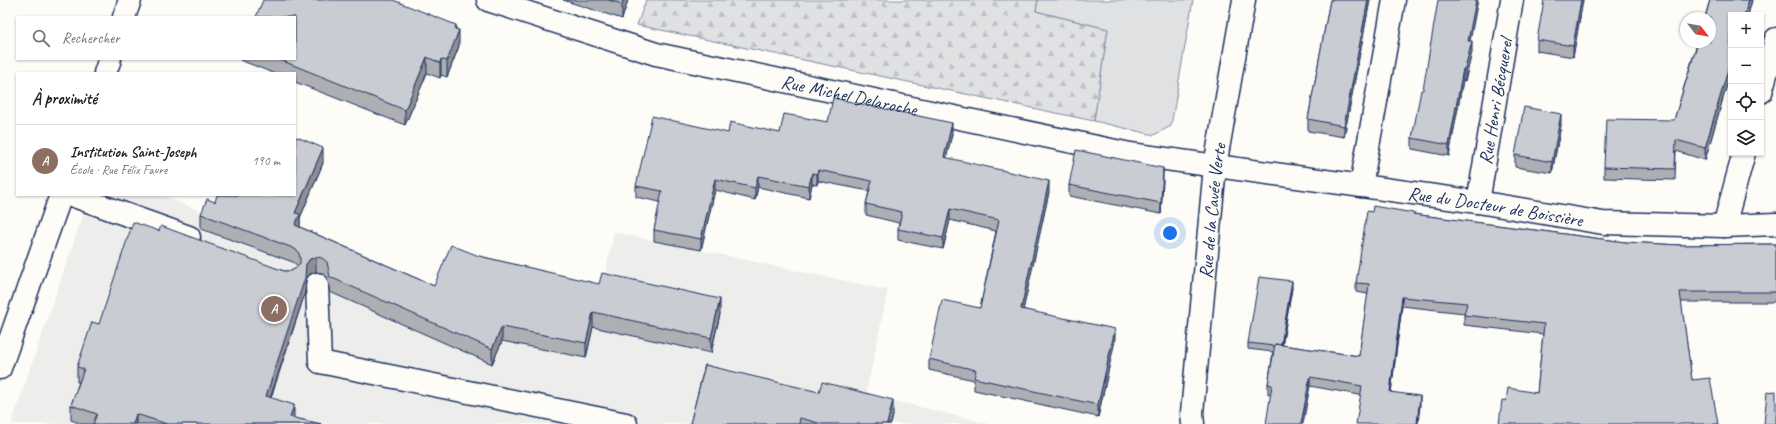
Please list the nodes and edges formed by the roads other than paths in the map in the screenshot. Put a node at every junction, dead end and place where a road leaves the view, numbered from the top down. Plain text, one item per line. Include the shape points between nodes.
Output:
1 (130, 0) edge
2 (488, 0) edge
3 (1244, 0) edge
4 (1394, 0) edge
5 (1512, 0) edge
6 (124, 16) edge
7 (1776, 39) edge
8 (110, 60) edge
9 (105, 72) edge
10 (1763, 84) edge
11 (1743, 156) edge
12 (1215, 166) junction
13 (1361, 186) junction
14 (62, 196) edge
15 (74, 196) edge
16 (1478, 202) junction
17 (1776, 224) edge
18 (1724, 226) junction
19 (207, 244) edge
20 (317, 284) dead end
21 (0, 368) edge
22 (626, 424) edge
23 (1192, 424) edge

1 - 6 street
2 - 12 street, Rue Michel Delaroche via 656,54 1130,154
3 - 12 street, Rue de la Cavée Verte
4 - 13 street
5 - 16 street, Rue Henri Bécquerel
7 - 10 street
8 - 9 street
11 - 18 street
12 - 13 street, Rue du Docteur de Boissière
12 - 23 street, Rue de la Cavée Verte
13 - 16 street, Rue du Docteur de Boissière
14 - 21 street
15 - 19 street
16 - 18 street, Rue du Docteur de Boissière via 1603,223
17 - 18 street, Rue du Docteur de Boissière
20 - 22 street via 320,362

